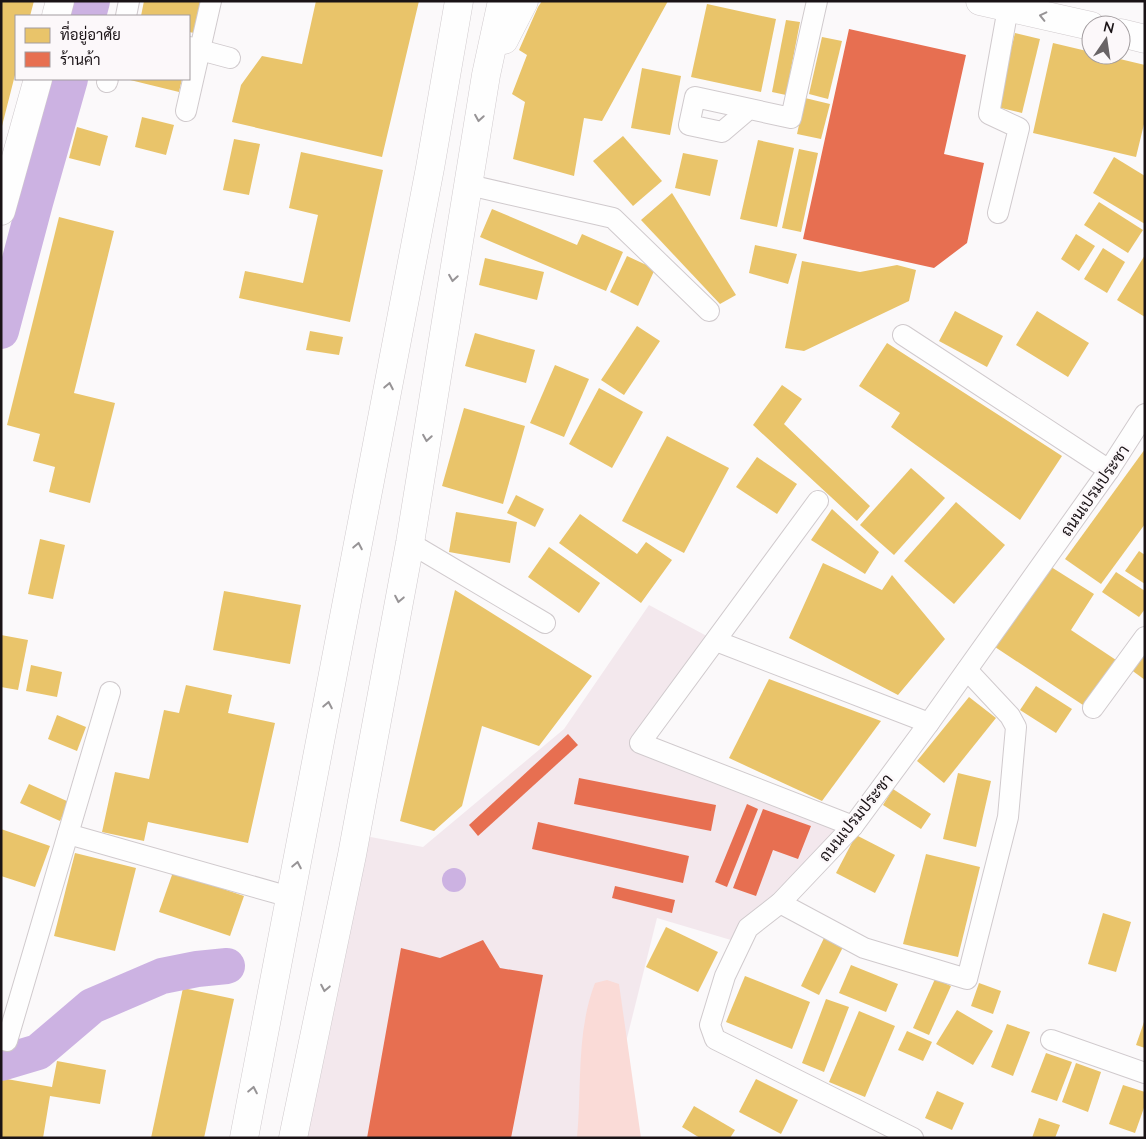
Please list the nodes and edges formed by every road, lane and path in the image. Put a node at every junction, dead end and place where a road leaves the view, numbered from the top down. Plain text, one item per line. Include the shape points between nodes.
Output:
1 (129, 1) edge
2 (211, 1) edge
3 (459, 1) edge
4 (502, 1) edge
5 (524, 1) edge
6 (817, 1) edge
7 (980, 1) edge
8 (1008, 8) junction
9 (126, 15) edge
10 (1081, 24) edge
11 (1131, 36) edge
12 (1145, 39) edge
13 (194, 49) edge
14 (230, 58) dead end
15 (486, 75) junction
16 (38, 80) edge
17 (749, 109) dead end
18 (186, 111) dead end
19 (6, 174) edge
20 (469, 185) junction
21 (1, 211) edge
22 (998, 213) dead end
23 (709, 311) dead end
24 (903, 335) dead end
25 (1145, 414) edge
26 (1109, 470) junction
27 (818, 501) dead end
28 (410, 543) junction
29 (545, 623) dead end
30 (1145, 637) edge
31 (716, 641) junction
32 (967, 670) junction
33 (110, 692) dead end
34 (1093, 708) dead end
35 (930, 723) junction
36 (853, 826) junction
37 (68, 834) junction
38 (290, 897) junction
39 (780, 904) junction
40 (1051, 1040) dead end
41 (7, 1041) dead end
42 (1145, 1073) edge
43 (901, 1135) edge
44 (244, 1138) edge
45 (294, 1138) edge

1 - 9 street
2 - 13 street
38 -> 3 main road via 429,178
4 - 15 main road
5 - 15 main road
6 - 17 street via 791,118
7 - 8 main road
10 -> 8 main road
8 - 22 street via 989,114 1019,128
11 - 12 main road
13 - 14 street
13 - 18 street
15 -> 20 main road
16 - 19 main road
19 - 21 main road
20 - 23 street via 613,218
20 -> 28 main road
24 - 26 street
25 - 26 street, ถนนเปรมประชา
26 - 32 street, ถนนเปรมประชา
27 - 31 street
28 - 29 street
28 -> 45 main road via 352,855
30 - 34 street
31 - 35 street
31 - 36 street via 640,743
32 - 35 street, ถนนเปรมประชา
32 - 39 street via 1010,716 1016,727 1008,817 967,980 864,948
33 - 37 street
35 - 36 street, ถนนเปรมประชา
36 - 39 street, ถนนเปรมประชา
37 - 38 street
37 - 41 street
44 -> 38 main road
39 - 43 street, ถนนเปรมประชา via 748,928 725,976 710,1025 715,1039
40 - 42 street

